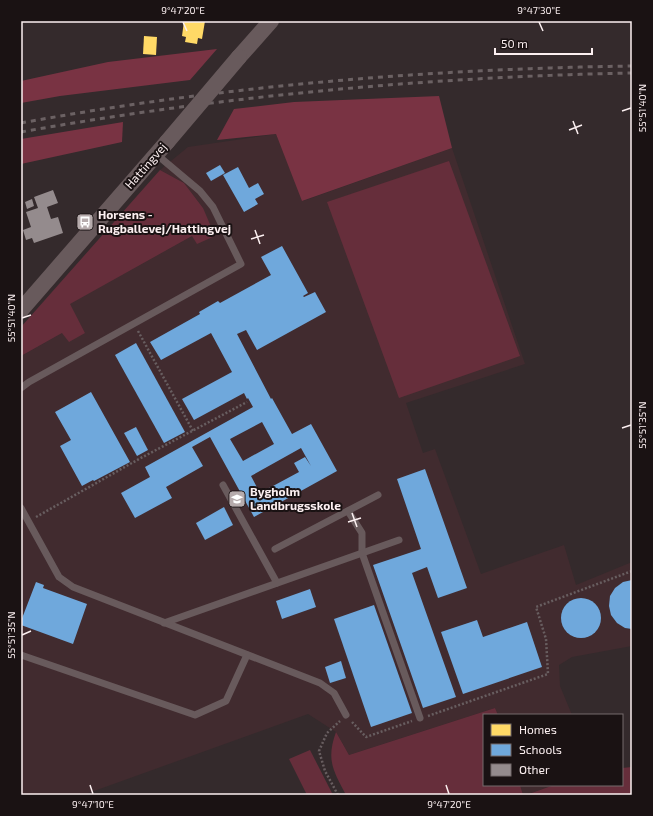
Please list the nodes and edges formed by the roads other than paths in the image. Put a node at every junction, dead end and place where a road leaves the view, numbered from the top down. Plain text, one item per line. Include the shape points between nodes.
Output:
1 (271, 21) edge
2 (156, 154) junction
3 (21, 310) edge
4 (21, 388) edge
5 (223, 484) dead end
6 (378, 495) dead end
7 (21, 508) edge
8 (348, 511) junction
9 (400, 540) dead end
10 (275, 549) dead end
11 (362, 553) junction
12 (278, 583) junction
13 (164, 623) junction
14 (21, 655) edge
15 (247, 655) junction
16 (346, 715) road end
17 (420, 718) road end

1 - 2 street, Hattingvej, bridge
2 - 3 street, Hattingvej
2 - 4 lane via 200,191 212,208 241,264
5 - 12 lane
6 - 8 lane
7 - 13 lane via 59,577 73,587
8 - 10 lane
8 - 11 lane via 362,533
9 - 11 lane
11 - 12 lane
11 - 17 lane
12 - 13 lane
13 - 15 lane
14 - 15 lane via 195,715 226,702
15 - 16 lane via 320,683 334,693

